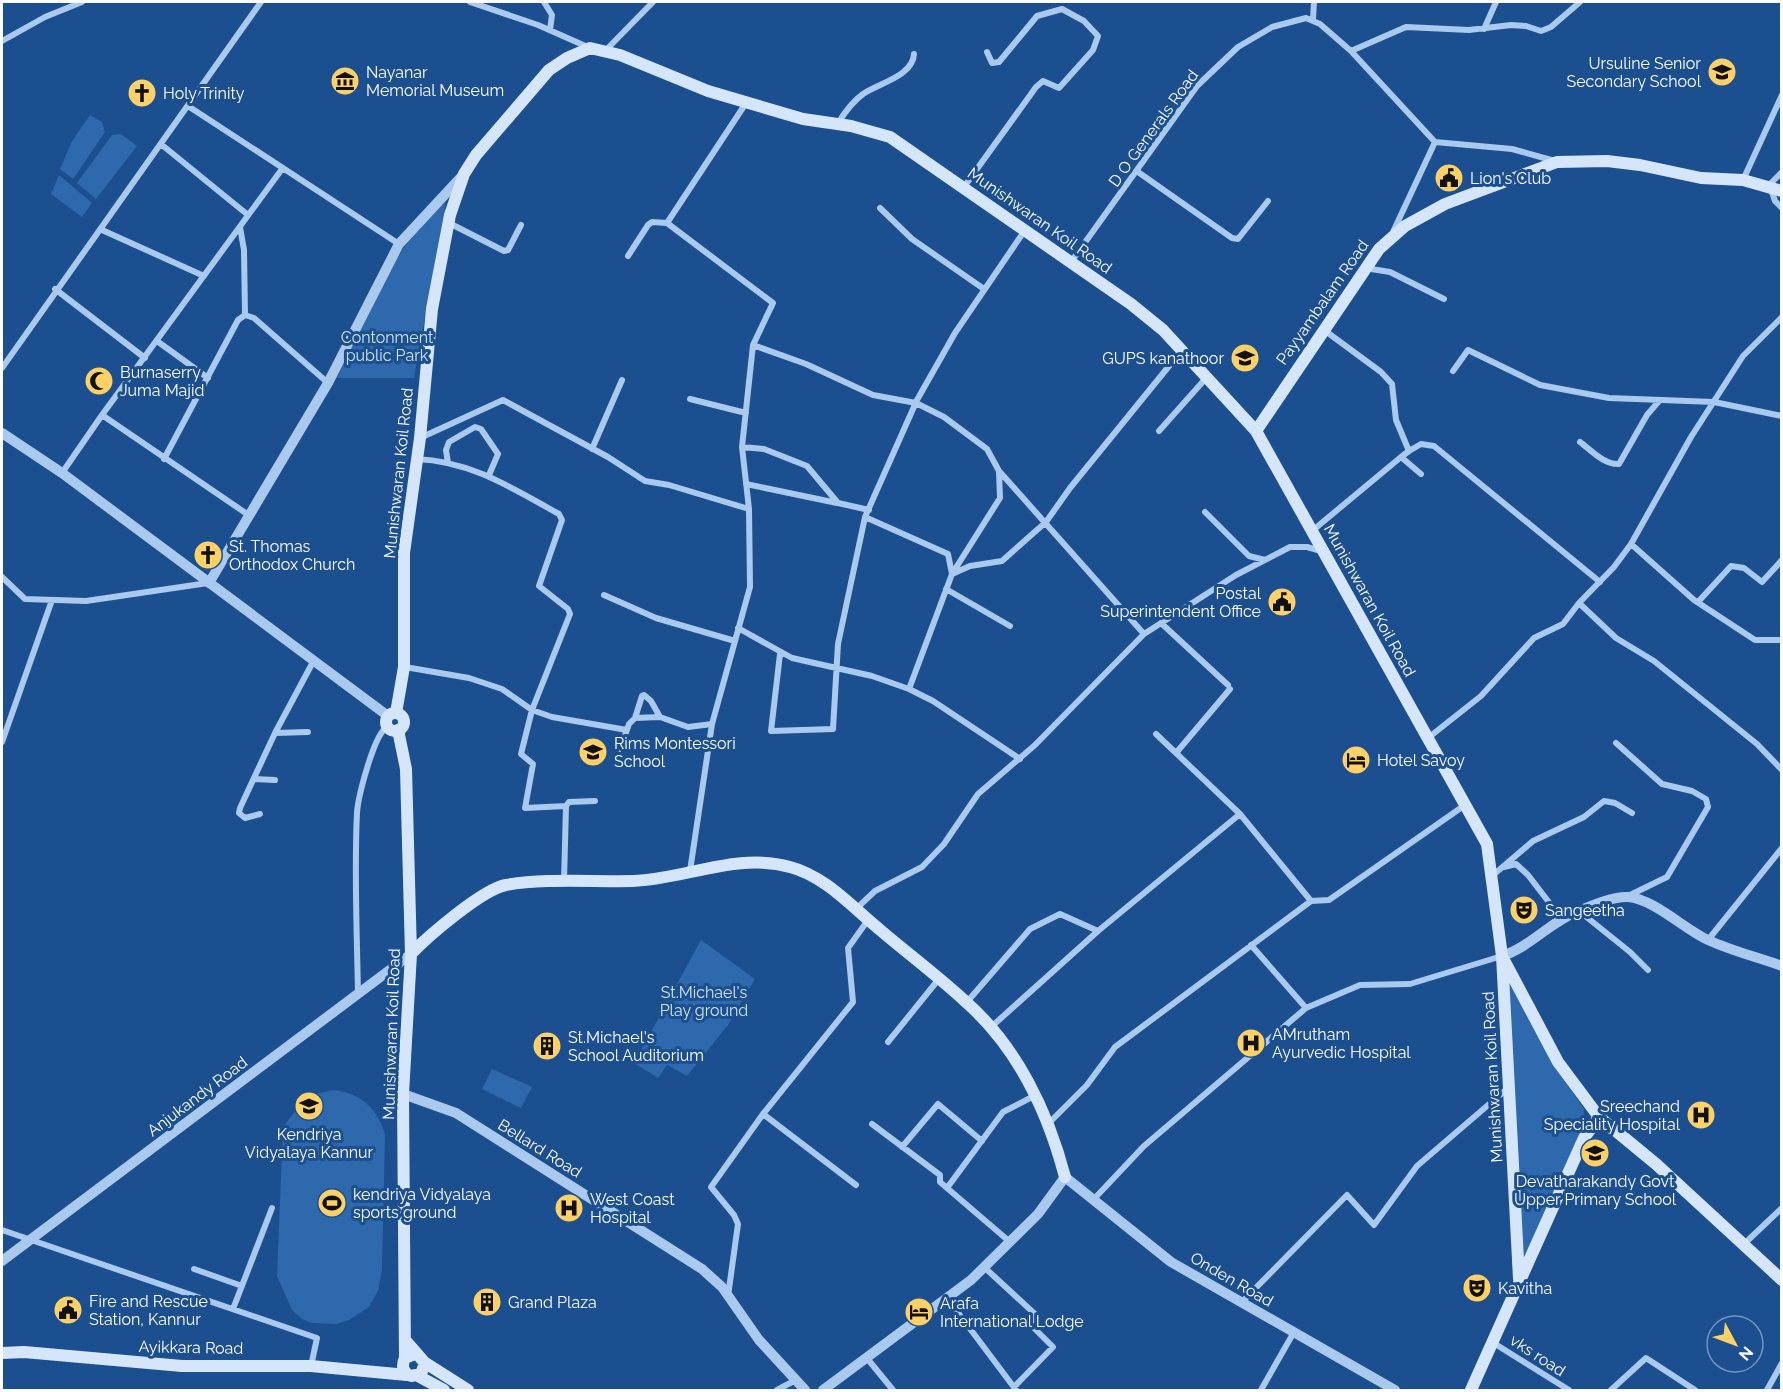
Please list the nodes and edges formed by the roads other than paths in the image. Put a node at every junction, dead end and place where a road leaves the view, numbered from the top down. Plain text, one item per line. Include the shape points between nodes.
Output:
1 (82, 2) edge
2 (261, 2) edge
3 (470, 2) edge
4 (544, 2) edge
5 (653, 2) edge
6 (1314, 2) edge
7 (1496, 2) edge
8 (1581, 2) edge
9 (1313, 19) junction
10 (1484, 29) junction
11 (550, 30) junction
12 (2, 41) edge
13 (590, 48) junction
14 (605, 51) junction
15 (1351, 51) junction
16 (987, 52) dead end
17 (914, 54) dead end
18 (1782, 95) edge
19 (746, 102) junction
20 (188, 106) junction
21 (838, 124) junction
22 (1435, 142) junction
23 (162, 145) junction
24 (1557, 162) junction
25 (282, 169) junction
26 (1138, 172) junction
27 (1782, 172) edge
28 (464, 174) junction
29 (1743, 180) junction
30 (964, 187) junction
31 (1773, 189) edge
32 (1268, 201) dead end
33 (1782, 207) edge
34 (880, 208) dead end
35 (249, 215) junction
36 (448, 222) junction
37 (667, 223) junction
38 (521, 225) dead end
39 (240, 227) junction
40 (102, 230) junction
41 (1025, 230) junction
42 (1391, 236) junction
43 (399, 244) junction
44 (628, 256) dead end
45 (1071, 262) junction
46 (1364, 268) junction
47 (204, 276) junction
48 (55, 288) junction
49 (984, 289) junction
50 (1444, 299) dead end
51 (245, 315) junction
52 (1782, 317) edge
53 (1324, 330) junction
54 (157, 342) junction
55 (753, 345) junction
56 (1182, 350) junction
57 (144, 358) junction
58 (2, 368) edge
59 (1453, 371) dead end
60 (1207, 377) junction
61 (208, 378) junction
62 (622, 380) dead end
63 (328, 383) junction
64 (690, 399) dead end
65 (1659, 401) junction
66 (1714, 402) junction
67 (916, 403) junction
68 (746, 414) junction
69 (102, 415) junction
70 (1782, 416) edge
71 (1159, 431) dead end
72 (1256, 431) junction
73 (2, 433) edge
74 (420, 438) junction
75 (1580, 442) dead end
76 (742, 447) junction
77 (592, 449) junction
78 (1409, 451) junction
79 (1401, 457) junction
80 (164, 459) junction
81 (415, 459) junction
82 (448, 463) junction
83 (999, 471) junction
84 (62, 473) junction
85 (1421, 474) dead end
86 (489, 475) junction
87 (746, 484) junction
88 (838, 503) junction
89 (749, 509) junction
90 (1205, 512) dead end
91 (867, 514) junction
92 (250, 516) junction
93 (1046, 522) junction
94 (1312, 531) junction
95 (1631, 544) junction
96 (1325, 552) junction
97 (1266, 560) junction
98 (1782, 560) edge
99 (952, 574) junction
100 (2, 577) edge
101 (1600, 582) junction
102 (209, 583) junction
103 (946, 589) junction
104 (604, 595) dead end
105 (52, 600) junction
106 (1698, 602) junction
107 (1579, 603) junction
108 (1161, 623) junction
109 (1010, 626) dead end
110 (738, 628) junction
111 (1144, 634) junction
112 (1782, 640) edge
113 (735, 641) junction
114 (780, 654) junction
115 (314, 660) junction
116 (404, 667) junction
117 (836, 668) junction
118 (909, 689) junction
119 (532, 710) junction
120 (660, 717) junction
121 (635, 718) junction
122 (392, 721) junction
123 (712, 724) junction
124 (627, 730) junction
125 (308, 732) dead end
126 (275, 733) junction
127 (1156, 735) dead end
128 (1428, 738) junction
129 (2, 742) edge
130 (1616, 742) dead end
131 (620, 749) dead end
132 (1176, 753) junction
133 (1020, 759) junction
134 (1782, 770) edge
135 (254, 778) junction
136 (275, 780) dead end
137 (595, 801) dead end
138 (1465, 805) junction
139 (566, 806) junction
140 (1632, 813) dead end
141 (260, 814) dead end
142 (1240, 814) junction
143 (1782, 848) edge
144 (1779, 856) edge
145 (1504, 867) junction
146 (690, 870) junction
147 (1491, 876) junction
148 (564, 883) junction
149 (1628, 897) junction
150 (1311, 901) junction
151 (857, 908) junction
152 (1579, 911) junction
153 (1561, 918) junction
154 (868, 920) junction
155 (1098, 931) junction
156 (1708, 940) junction
157 (1251, 945) junction
158 (411, 954) junction
159 (1502, 956) junction
160 (1782, 966) edge
161 (1648, 970) dead end
162 (938, 980) junction
163 (358, 994) junction
164 (967, 1002) junction
165 (1306, 1008) junction
166 (990, 1028) junction
167 (888, 1042) dead end
168 (1509, 1087) junction
169 (404, 1094) junction
170 (1034, 1096) junction
171 (763, 1114) junction
172 (1599, 1117) junction
173 (872, 1124) dead end
174 (1048, 1124) junction
175 (982, 1141) junction
176 (902, 1147) junction
177 (1065, 1177) junction
178 (856, 1185) dead end
179 (947, 1188) junction
180 (1093, 1200) junction
181 (272, 1208) dead end
182 (1782, 1208) edge
183 (2, 1230) edge
184 (31, 1239) junction
185 (1010, 1242) junction
186 (1743, 1245) junction
187 (2, 1261) edge
188 (984, 1267) junction
189 (194, 1269) dead end
190 (1519, 1279) junction
191 (1782, 1280) edge
192 (242, 1286) junction
193 (728, 1296) junction
194 (947, 1298) junction
195 (1242, 1302) junction
196 (233, 1309) junction
197 (1294, 1332) junction
198 (1492, 1342) junction
199 (2, 1353) edge
200 (866, 1356) junction
201 (1782, 1363) edge
202 (412, 1365) junction
203 (311, 1366) junction
204 (796, 1380) junction
205 (1015, 1389) edge
206 (444, 1390) edge
207 (468, 1390) edge
208 (777, 1390) edge
209 (805, 1390) edge
210 (824, 1390) edge
211 (893, 1390) edge
212 (1261, 1390) edge
213 (1395, 1390) edge
214 (1471, 1390) edge
215 (1569, 1390) edge
216 (1611, 1390) edge
217 (1695, 1390) edge
218 (1767, 1390) edge

1 - 12 street
2 - 20 street
3 - 11 street
4 - 11 street via 552,15
5 - 14 street
6 - 9 street
7 - 10 street
8 - 10 street via 1551,27 1540,31 1511,25
9 - 15 street
9 - 26 street, D O Generals Road via 1272,27 1238,47 1197,86
10 - 15 street via 1406,27
11 - 13 street
13 - 14 main road, Munishwaran Koil Road
13 - 28 main road, Munishwaran Koil Road via 549,70
14 - 19 main road, Munishwaran Koil Road
15 - 22 street
16 - 30 street via 992,63 999,62 1037,16 1062,9 1084,21 1098,36 1093,50 1059,88 1043,81 1036,87
17 - 21 street via 908,68 864,94 847,108
18 - 29 street
19 - 21 main road, Munishwaran Koil Road via 803,119
19 - 37 street
20 - 23 street
20 - 25 street
21 - 30 main road, Munishwaran Koil Road via 890,137
22 - 24 street via 1512,149
22 - 42 street
23 - 35 street
23 - 40 street
24 - 29 main road, Payyambalam Road via 1607,161 1701,178
24 - 42 main road, Payyambalam Road via 1445,204
25 - 35 street
25 - 43 street
26 - 32 street via 1232,238 1238,239
26 - 45 street, D O Generals Road
27 - 31 street
28 - 36 main road, Munishwaran Koil Road
28 - 43 street
29 - 31 main road, Payyambalam Road
30 - 41 main road, Munishwaran Koil Road
31 - 33 street via 1775,201
34 - 49 street via 912,239
35 - 39 street
36 - 38 street via 504,251
36 - 74 main road, Munishwaran Koil Road via 432,309
37 - 44 street via 648,225
37 - 55 street via 773,303
39 - 47 street
39 - 51 street
40 - 47 street
40 - 48 street
41 - 45 main road, Munishwaran Koil Road
41 - 49 street
42 - 46 main road, Payyambalam Road
43 - 63 street
45 - 56 main road, Munishwaran Koil Road via 1131,304
46 - 50 street via 1390,272
46 - 53 main road, Payyambalam Road
47 - 54 street
48 - 57 street
48 - 58 street
49 - 67 street
51 - 61 street via 238,320
51 - 63 street via 254,318
52 - 66 street via 1743,356
53 - 72 main road, Payyambalam Road
53 - 78 street via 1392,384 1396,420
54 - 57 street
54 - 61 street
55 - 67 street via 873,395
55 - 68 street
56 - 60 main road, Munishwaran Koil Road
56 - 93 street
57 - 69 street
59 - 65 street via 1468,350 1540,385 1609,398
60 - 71 street
60 - 72 main road, Munishwaran Koil Road
61 - 80 street
62 - 77 street
63 - 92 street
64 - 68 street
65 - 66 street
65 - 75 street via 1619,464 1601,458
66 - 70 street
66 - 95 street
67 - 83 street via 944,417 987,449
67 - 91 street
68 - 76 street
69 - 80 street
69 - 84 street
72 - 94 main road, Munishwaran Koil Road
73 - 84 street
74 - 77 street via 503,400
74 - 81 main road, Munishwaran Koil Road
76 - 87 street
76 - 88 street via 764,449 807,466
77 - 89 street via 645,481
78 - 79 street
78 - 101 street via 1421,444 1434,446
79 - 85 street
79 - 94 street
80 - 92 street
81 - 82 street
81 - 116 main road, Munishwaran Koil Road via 404,553
82 - 86 street
82 - 86 street via 449,442 465,431 481,429 498,454
83 - 93 street
83 - 99 street via 1000,498
84 - 102 street
86 - 119 street via 559,514 562,520 539,586 570,614
87 - 88 street
87 - 89 street
88 - 91 street
89 - 110 street via 750,587
90 - 97 street via 1250,556
91 - 99 street via 948,554
91 - 117 street
92 - 102 street
93 - 99 street via 1002,561 970,566
93 - 111 street
94 - 96 main road, Munishwaran Koil Road
95 - 101 street
95 - 106 street
96 - 97 street via 1290,547
96 - 128 main road, Munishwaran Koil Road
97 - 108 street
98 - 106 street via 1762,582 1744,568 1731,566
99 - 103 street
100 - 105 street via 25,599
101 - 107 street
102 - 105 street via 86,601
102 - 115 street
103 - 109 street
103 - 118 street
104 - 113 street via 656,618
105 - 129 street
106 - 112 street via 1755,640
107 - 128 street via 1563,624 1534,638 1482,696
107 - 134 street via 1616,638 1654,661 1757,744
108 - 111 street
108 - 132 street via 1229,687
110 - 113 street
110 - 114 street
111 - 133 street
113 - 123 street
114 - 117 street
114 - 117 street via 771,731 833,729
115 - 122 street
115 - 126 street
116 - 119 street via 468,678 502,689
116 - 122 main road, Munishwaran Koil Road
117 - 118 street
118 - 133 street
119 - 124 street
119 - 139 street via 521,754 533,764 525,808
120 - 121 street
120 - 121 street via 644,695
120 - 123 street via 688,727
121 - 124 street
122 - 158 main road, Munishwaran Koil Road via 406,769
122 - 163 street via 382,729 357,811
123 - 146 street
124 - 131 street
125 - 126 street
126 - 135 street
127 - 132 street
128 - 138 main road, Munishwaran Koil Road
130 - 149 street via 1662,784 1700,794 1708,807 1667,877
132 - 142 street
133 - 151 street via 978,794 944,844 922,867 875,891
135 - 136 street
135 - 141 street via 239,813 245,818
137 - 139 street via 568,802
138 - 147 main road, Munishwaran Koil Road via 1487,844
138 - 150 street via 1329,900
139 - 148 street
140 - 145 street via 1604,801 1584,817 1533,841
142 - 150 street
142 - 155 street
143 - 144 street
144 - 156 street
145 - 147 street
145 - 153 street via 1516,864 1528,874
146 - 148 main road via 639,880
146 - 151 main road via 745,862 791,867
147 - 159 main road, Munishwaran Koil Road
148 - 158 main road via 498,887
149 - 152 street
149 - 156 street via 1659,909
150 - 157 street
151 - 154 main road
152 - 153 street
152 - 161 street
153 - 159 street via 1522,948
154 - 162 main road
154 - 171 street via 848,948 854,1002
155 - 164 street via 1060,914 1030,929
155 - 166 street
156 - 160 street
157 - 165 street
157 - 174 street via 1115,1047 1087,1085
158 - 163 street, Anjukandy Road
158 - 169 main road, Munishwaran Koil Road
159 - 165 street via 1410,984 1360,985
159 - 168 main road, Munishwaran Koil Road
159 - 172 main road via 1558,1062
162 - 164 main road
162 - 167 street
163 - 184 street, Anjukandy Road
164 - 166 main road
165 - 180 street via 1144,1146
166 - 170 main road via 1018,1065
168 - 190 main road, Munishwaran Koil Road
168 - 195 street via 1416,1166 1374,1225 1347,1195
169 - 193 street, Bellard Road via 456,1113 702,1269
169 - 202 main road, Munishwaran Koil Road via 405,1340
170 - 174 main road
170 - 175 street via 1003,1112
171 - 178 street
171 - 193 street via 711,1187 738,1224
172 - 186 main road
172 - 190 main road via 1584,1138
173 - 176 street
174 - 177 main road
175 - 176 street via 938,1104
175 - 179 street
176 - 179 street via 940,1175 940,1182
177 - 180 street, Onden Road
177 - 185 street via 1038,1214
179 - 185 street
180 - 195 street, Onden Road via 1171,1262
181 - 192 street
182 - 186 street
183 - 184 street
184 - 187 street, Anjukandy Road
184 - 196 street
185 - 188 street
186 - 191 main road
188 - 194 street
188 - 205 street via 1036,1315 1030,1324 1053,1347
189 - 192 street
190 - 198 main road
192 - 196 street
193 - 204 street, Bellard Road via 759,1340
194 - 200 street
194 - 205 street
195 - 197 street, Onden Road
196 - 203 street via 317,1338
197 - 212 street
197 - 213 street, Onden Road
198 - 214 main road
198 - 215 street, vks road
199 - 203 main road, Ayikkara Road via 182,1366
200 - 210 street
200 - 211 street
201 - 218 street
202 - 203 main road, Ayikkara Road via 380,1372
202 - 206 main road
202 - 207 main road via 440,1372
204 - 208 street
204 - 209 street, Bellard Road
216 - 217 street via 1646,1358

